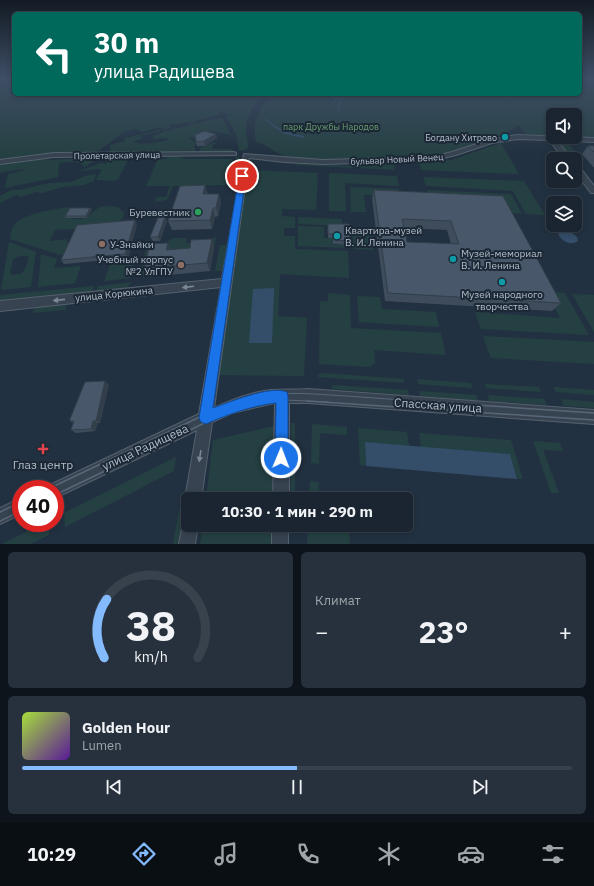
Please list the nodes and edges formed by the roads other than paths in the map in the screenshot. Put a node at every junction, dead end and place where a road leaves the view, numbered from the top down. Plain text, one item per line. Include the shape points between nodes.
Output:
1 (546, 138) edge
2 (582, 139) edge
3 (594, 140) edge
4 (557, 144) edge
5 (563, 152) edge
6 (234, 154) dead end
7 (0, 162) edge
8 (582, 176) edge
9 (594, 191) edge
10 (227, 282) junction
11 (0, 306) edge
12 (282, 396) junction
13 (594, 416) edge
14 (206, 418) junction
15 (64, 486) edge
16 (194, 492) edge
17 (281, 492) edge
18 (12, 510) edge
19 (0, 516) edge
20 (189, 532) edge
21 (280, 532) edge
22 (187, 544) edge
23 (280, 544) edge

1 - 10 street, бульвар Новый Венец via 516,137 491,141 432,159 323,162 246,155
2 - 3 street, бульвар Новый Венец
4 - 5 street
6 - 7 street, Пролетарская улица via 54,155
8 - 9 street
10 -> 11 street, улица Корюкина
10 - 14 street
12 - 13 street, Спасская улица
12 - 14 street, улица Радищева via 258,399
12 - 17 street
14 - 15 street, улица Радищева
14 -> 16 street
18 - 19 street
20 - 22 street
21 - 23 street

